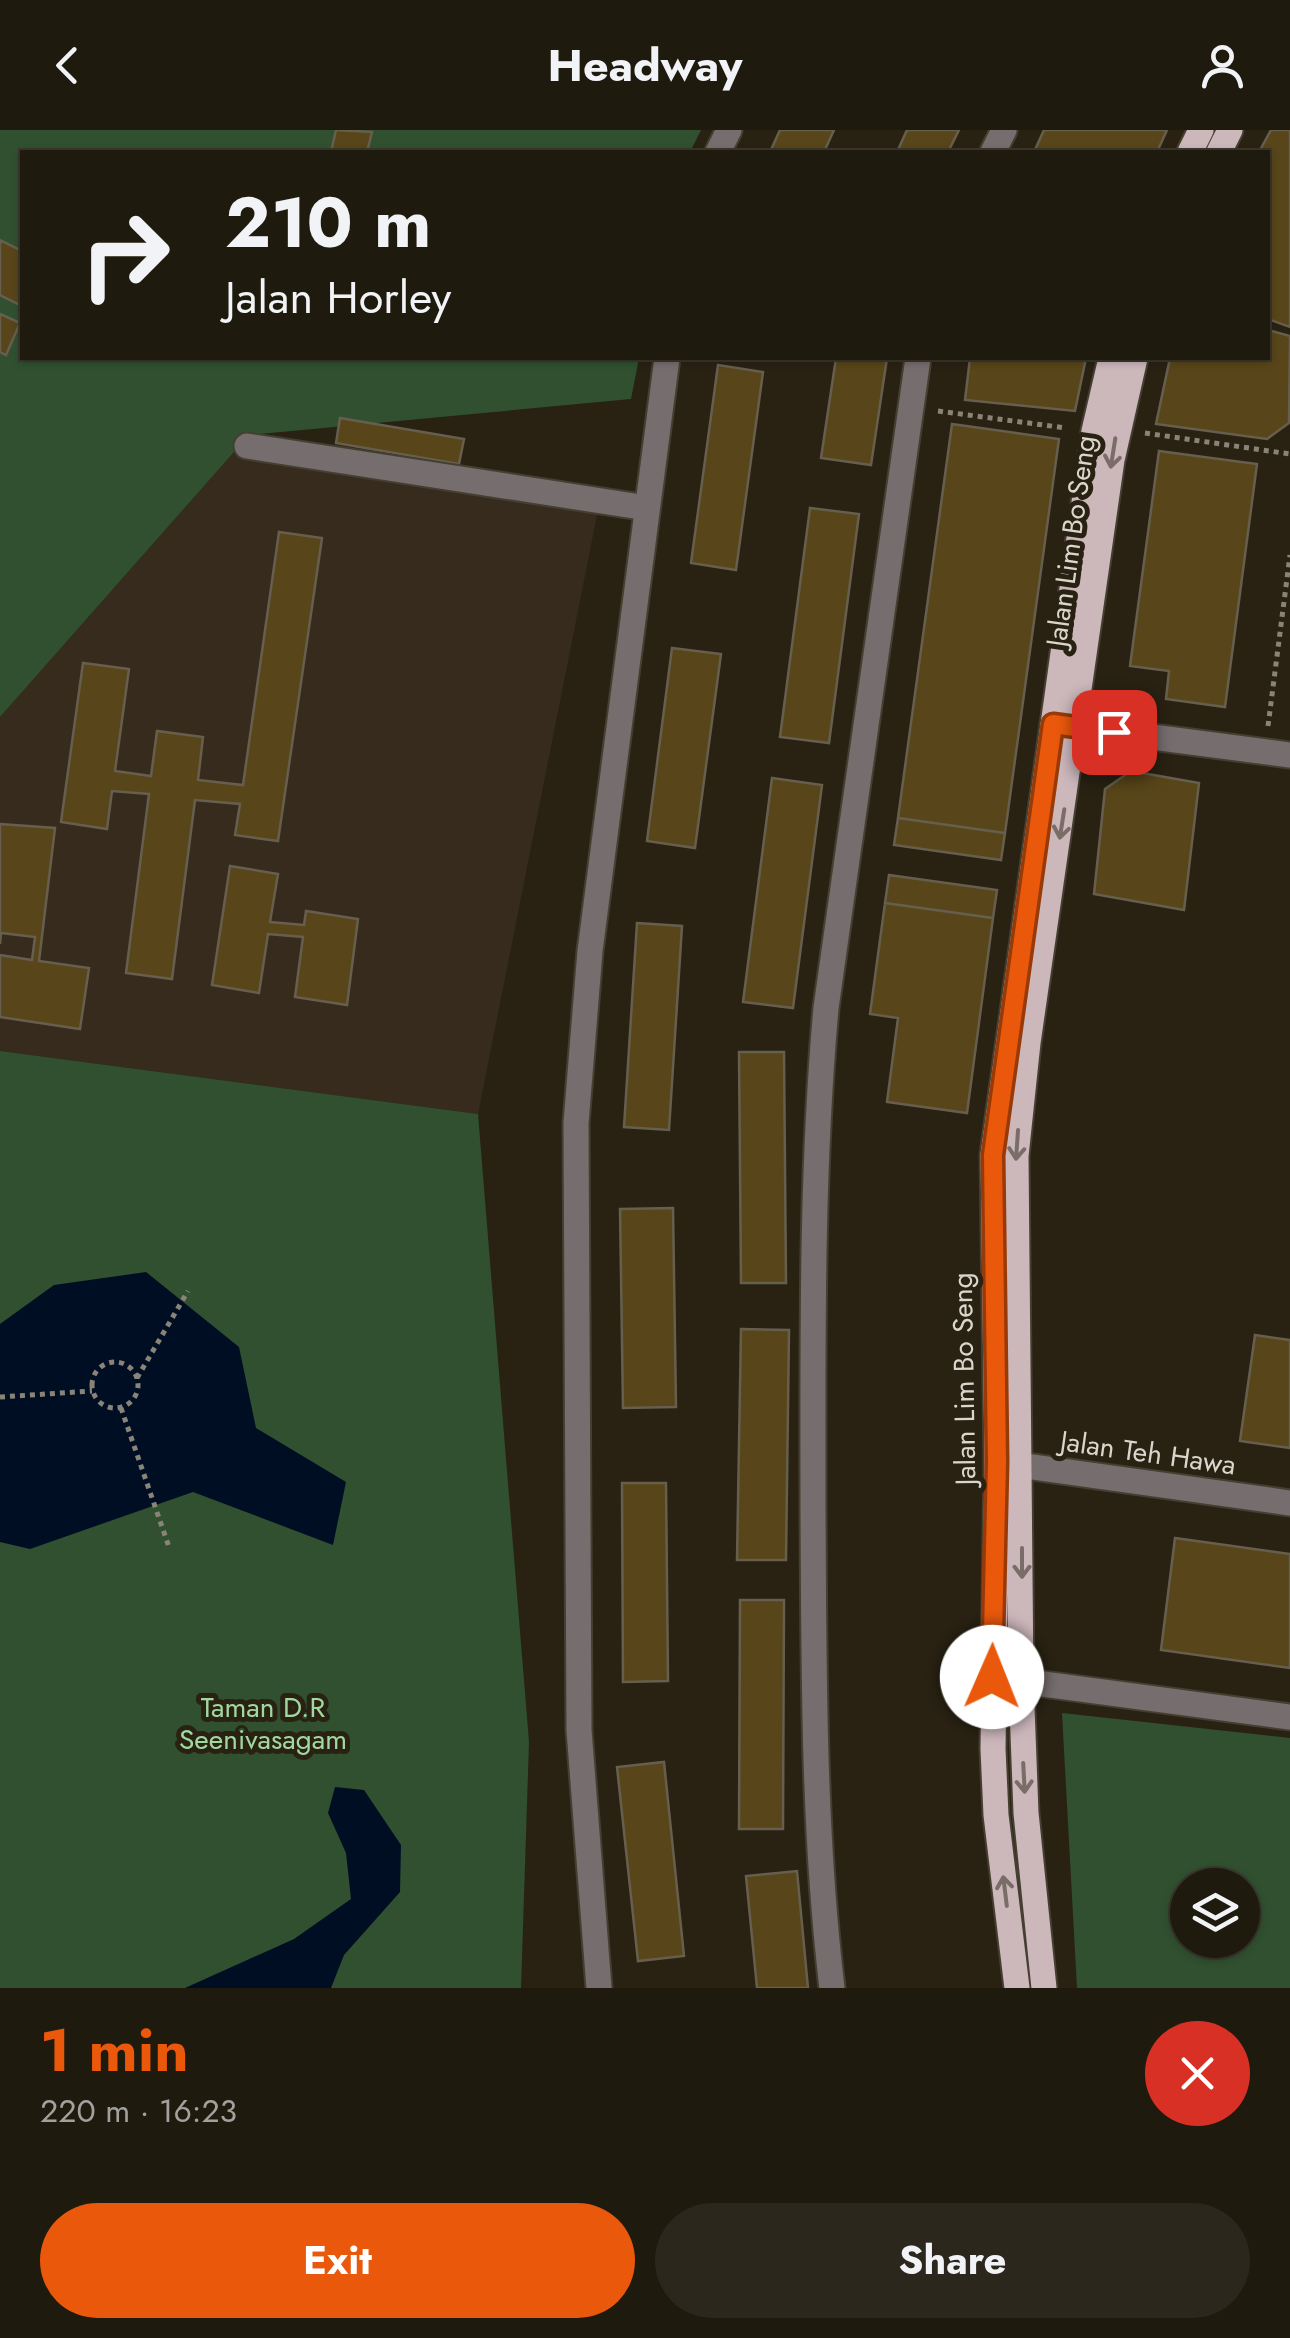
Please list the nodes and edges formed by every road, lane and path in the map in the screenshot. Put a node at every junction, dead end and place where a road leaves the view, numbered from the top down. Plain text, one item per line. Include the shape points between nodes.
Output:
1 (667, 360) edge
2 (918, 360) edge
3 (1110, 360) edge
4 (1134, 360) edge
5 (911, 407) junction
6 (1106, 430) junction
7 (247, 446) dead end
8 (1290, 454) edge
9 (648, 508) junction
10 (1290, 555) edge
11 (1065, 726) junction
12 (1277, 754) edge
13 (188, 1291) dead end
14 (137, 1378) junction
15 (92, 1390) junction
16 (0, 1397) edge
17 (121, 1408) junction
18 (1010, 1464) junction
19 (1290, 1504) edge
20 (169, 1547) dead end
21 (1020, 1680) junction
22 (1290, 1717) edge
23 (599, 1988) edge
24 (832, 1988) edge
25 (1017, 1988) edge
26 (1044, 1988) edge

1 - 9 street
2 - 5 street
3 - 6 main road, Jalan Lim Bo Seng
4 - 6 main road, Jalan Lim Bo Seng
5 - 6 path
5 - 24 street via 817,1111 815,1784
6 - 8 path
6 - 11 main road, Jalan Lim Bo Seng
7 - 9 street
9 - 23 street via 590,951 576,1123 579,1730
10 - 12 path
11 - 12 street
11 - 18 main road, Jalan Lim Bo Seng via 1016,1156
13 - 14 path
14 - 15 path via 126,1364 109,1362 94,1373
14 - 17 path via 135,1396
15 - 16 path
15 - 17 path via 103,1405
17 - 20 path
18 - 19 street, Jalan Teh Hawa
18 -> 21 main road, Jalan Lim Bo Seng
25 -> 18 main road, Jalan Lim Bo Seng via 995,1782
21 - 22 street
21 -> 26 main road, Jalan Lim Bo Seng

